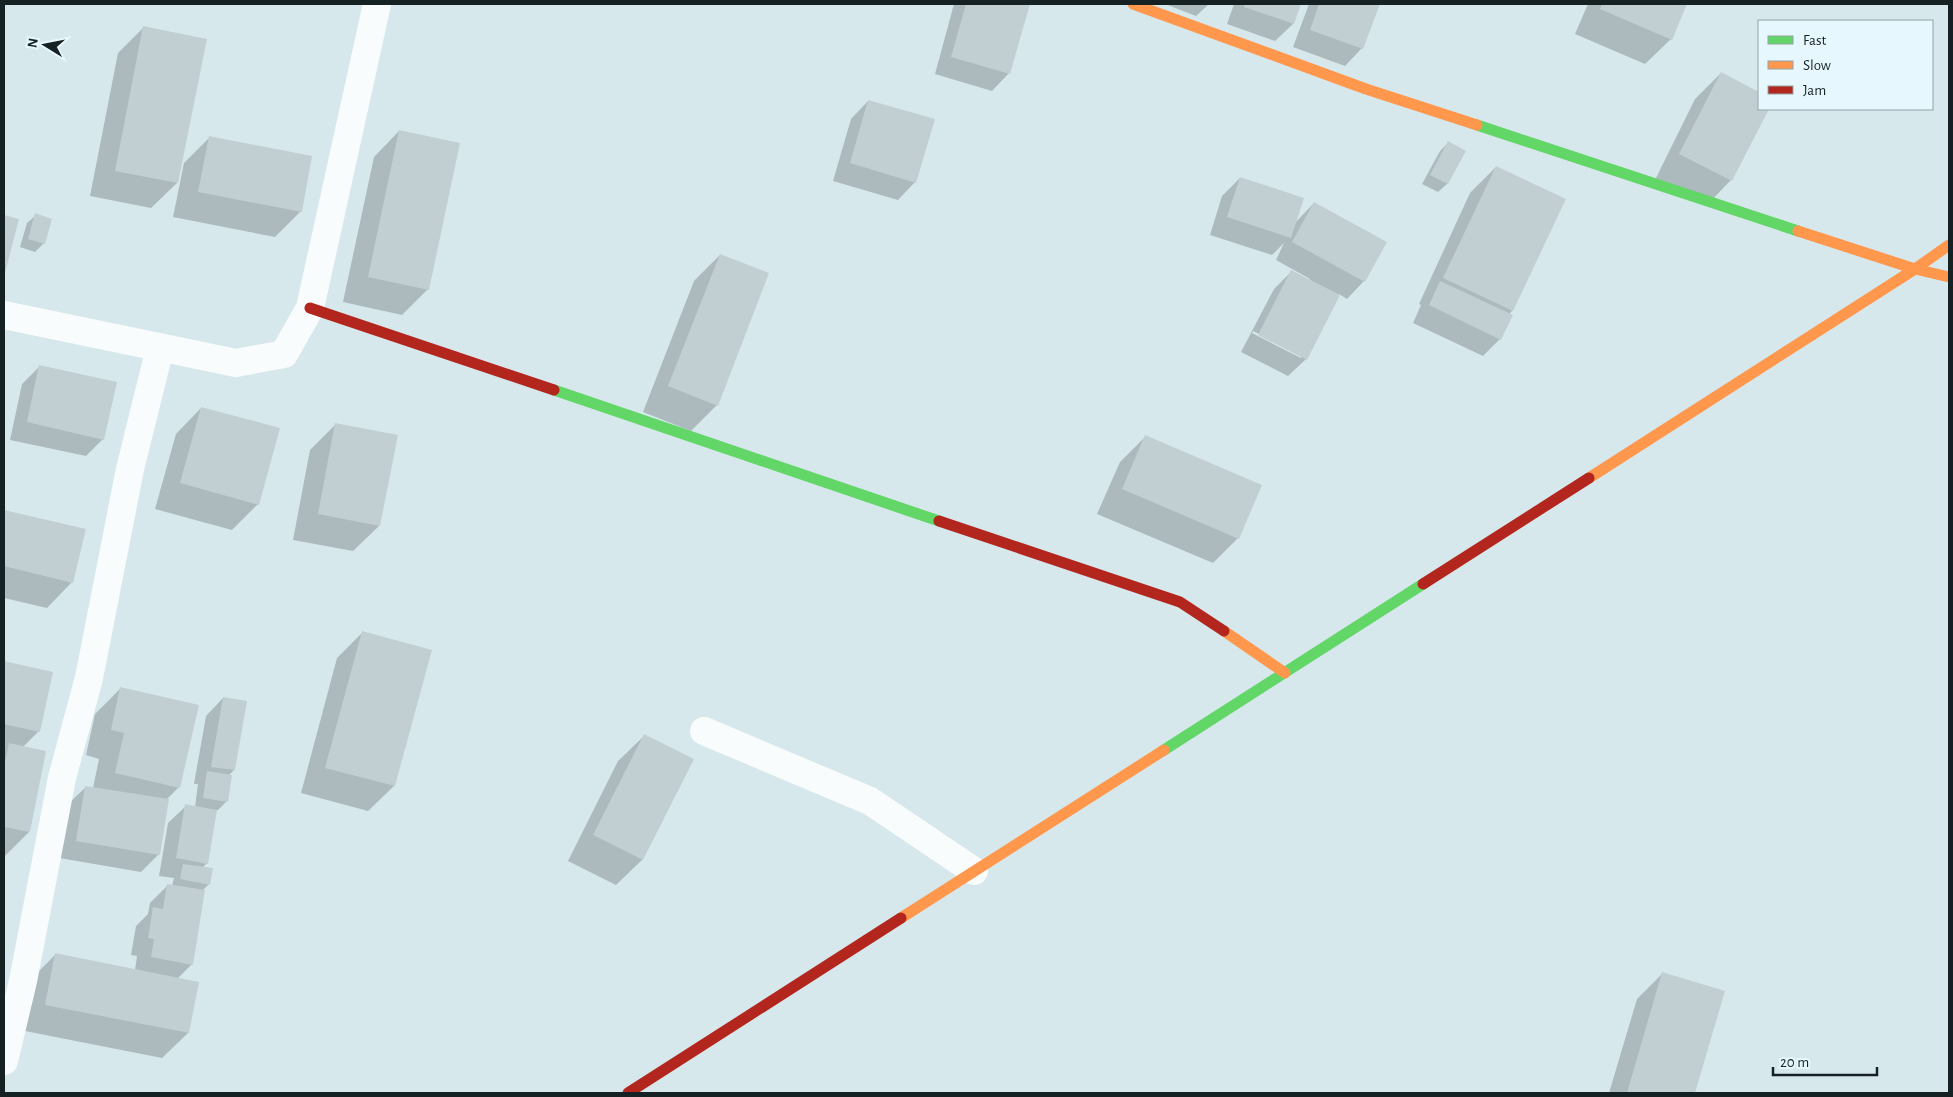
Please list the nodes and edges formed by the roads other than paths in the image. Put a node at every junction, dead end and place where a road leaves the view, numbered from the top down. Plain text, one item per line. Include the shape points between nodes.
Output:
1 (377, 4) edge
2 (1133, 4) edge
3 (1949, 245) edge
4 (1915, 269) junction
5 (1949, 277) edge
6 (310, 308) junction
7 (4, 315) edge
8 (160, 348) junction
9 (1285, 673) junction
10 (704, 731) dead end
11 (974, 872) junction
12 (4, 1061) edge
13 (628, 1093) edge

1 - 6 street
2 - 4 street via 1366,89
3 - 4 street
4 - 5 street
4 - 9 street
6 - 8 street via 284,354 236,363
6 - 9 street via 1180,602
7 - 8 street
8 - 12 street via 130,469 88,678 62,778 23,981
9 - 11 street
10 - 11 street via 870,800
11 - 13 street

